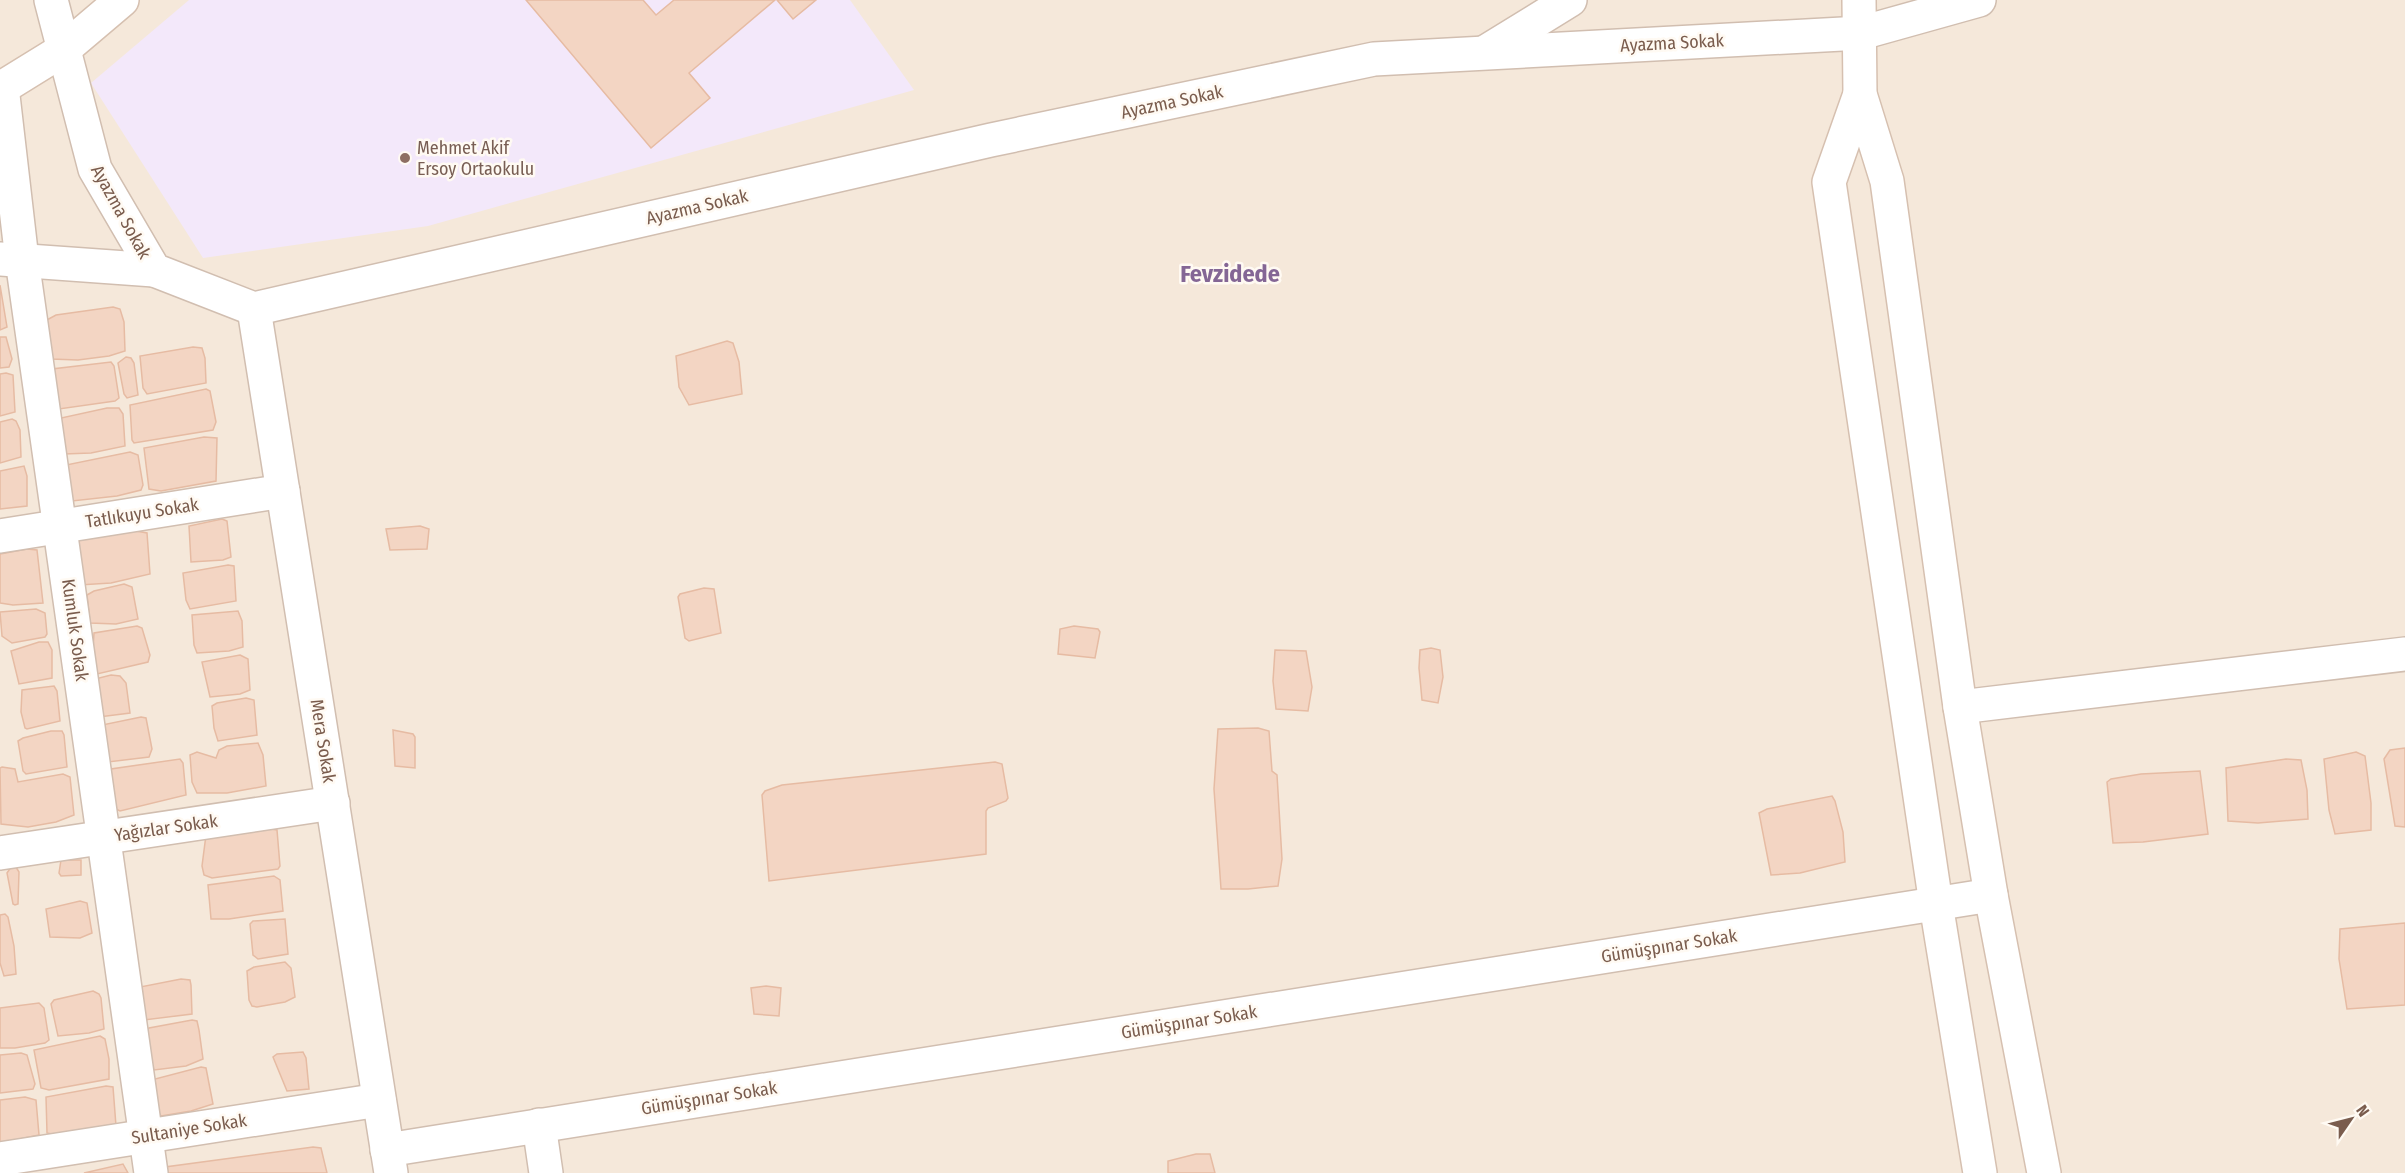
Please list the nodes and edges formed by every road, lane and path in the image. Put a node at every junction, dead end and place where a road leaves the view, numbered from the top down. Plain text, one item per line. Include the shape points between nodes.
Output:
1 (51, 0) edge
2 (122, 0) edge
3 (1570, 0) edge
4 (1859, 0) edge
5 (1979, 0) edge
6 (1861, 33) junction
7 (63, 50) junction
8 (1484, 53) junction
9 (1, 88) edge
10 (1860, 94) junction
11 (11, 260) edge
12 (154, 270) junction
13 (254, 309) junction
14 (283, 490) junction
15 (60, 526) junction
16 (0, 536) edge
17 (2405, 654) edge
18 (1960, 707) junction
19 (333, 803) junction
20 (104, 837) junction
21 (0, 853) edge
22 (1991, 896) junction
23 (1936, 904) junction
24 (379, 1100) junction
25 (539, 1125) junction
26 (146, 1136) junction
27 (0, 1159) edge
28 (389, 1161) edge
29 (152, 1173) edge
30 (546, 1173) edge
31 (1980, 1173) edge
32 (2044, 1173) edge

1 - 7 street, Ayazma Sokak
2 - 7 street
3 - 8 street, Ayazma Sokak
4 - 6 street
5 - 6 street, Ayazma Sokak
6 - 8 street, Ayazma Sokak
6 - 10 street
7 - 9 street
7 - 12 street, Ayazma Sokak via 95,169
8 - 13 street, Ayazma Sokak via 1374,59 979,143
9 - 11 street, Kumluk Sokak
10 - 18 street via 1887,181
10 - 23 street via 1829,182
11 - 12 street
11 - 15 street, Kumluk Sokak
12 - 13 street, Ayazma Sokak
13 - 14 street, Mera Sokak
14 - 15 street, Tatlıkuyu Sokak
14 - 19 street, Mera Sokak
15 - 16 street, Tatlıkuyu Sokak
15 - 20 street, Kumluk Sokak
17 - 18 street
18 - 22 street
19 - 20 street, Yağızlar Sokak
19 - 24 street, Mera Sokak
20 - 21 street, Yağızlar Sokak
20 - 26 street, Kumluk Sokak
22 - 23 street, Gümüşpınar Sokak
22 - 32 street
23 - 25 street, Gümüşpınar Sokak
23 - 31 street
24 - 26 street, Sultaniye Sokak
24 - 28 street, Mera Sokak
25 - 28 street, Gümüşpınar Sokak
25 - 30 street
26 - 27 street, Sultaniye Sokak
26 - 29 street, Kumluk Sokak

